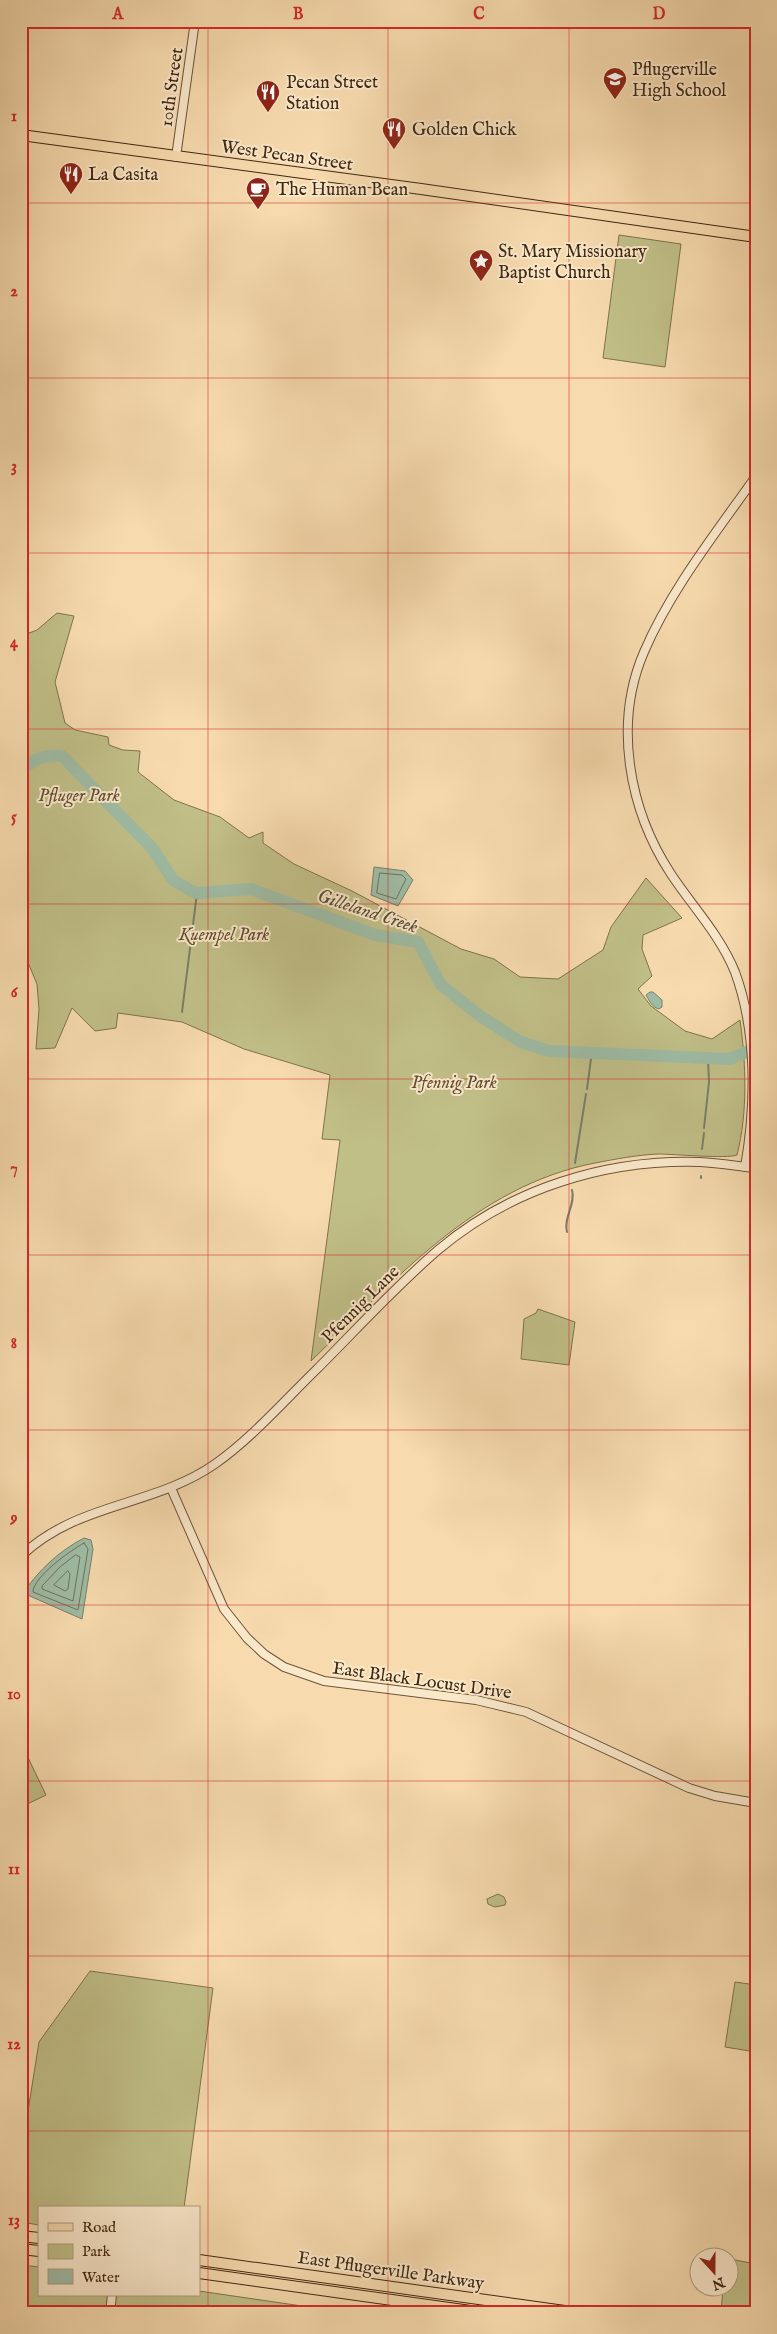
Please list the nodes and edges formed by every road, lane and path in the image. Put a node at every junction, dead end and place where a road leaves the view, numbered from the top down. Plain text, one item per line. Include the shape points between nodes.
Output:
1 (195, 21) edge
2 (21, 135) edge
3 (176, 156) junction
4 (756, 237) edge
5 (756, 476) edge
6 (745, 1167) junction
7 (756, 1168) edge
8 (171, 1488) junction
9 (21, 1556) edge
10 (756, 1803) edge
11 (21, 2236) edge
12 (38, 2238) edge
13 (21, 2249) edge
14 (38, 2251) edge
15 (200, 2260) edge
16 (200, 2273) edge
17 (112, 2296) edge
18 (110, 2313) edge
19 (484, 2313) edge
20 (579, 2313) edge

1 - 3 street, 10th Street
2 - 3 main road, West Pecan Street
3 - 4 main road, West Pecan Street
5 - 6 street via 674,594 650,635 632,694 628,733 635,791 647,830 670,872 709,926 728,959 742,995 750,1034 752,1088
6 - 7 street, Pfennig Lane
6 - 8 street, Pfennig Lane via 700,1162 632,1165 574,1177 500,1208 467,1228 413,1273 226,1456
8 - 9 street, Pfennig Lane via 78,1518 45,1536
8 - 10 street, East Black Locust Drive via 224,1608 247,1638 284,1667 324,1681 476,1700 526,1712 689,1788
11 - 12 main road
13 - 14 main road
15 - 20 main road, East Pflugerville Parkway
16 - 19 main road, East Pflugerville Parkway
17 - 18 street

